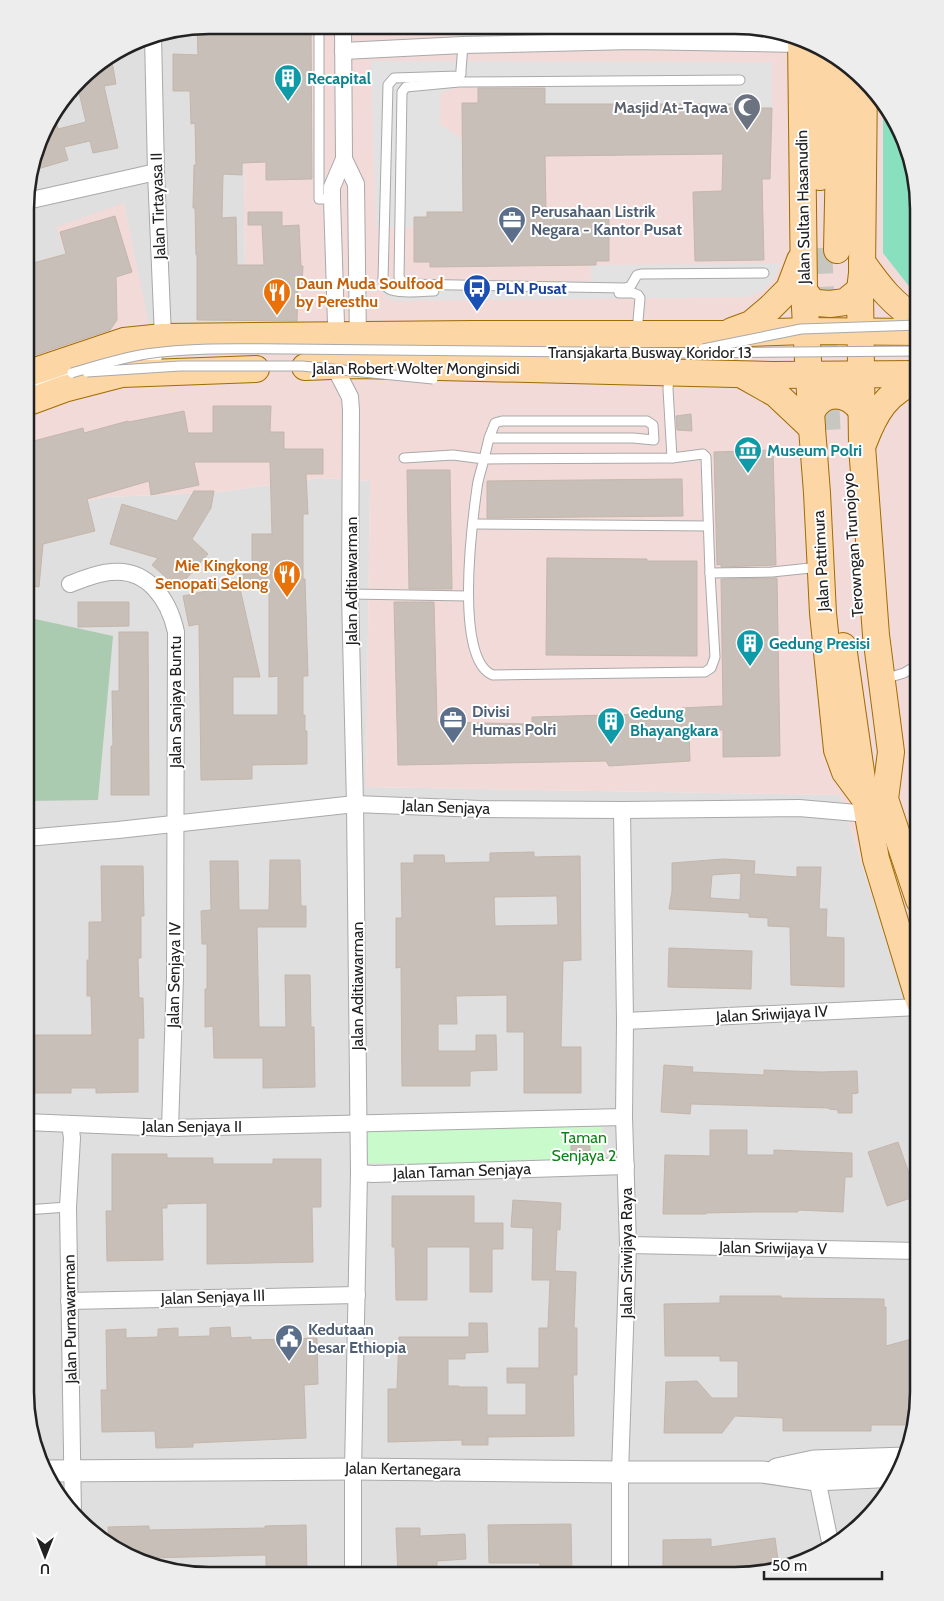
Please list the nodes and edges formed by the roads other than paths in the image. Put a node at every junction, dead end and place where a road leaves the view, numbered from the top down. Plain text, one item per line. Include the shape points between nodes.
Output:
1 (319, 34) edge
2 (343, 34) edge
3 (632, 34) edge
4 (153, 43) edge
5 (791, 43) edge
6 (462, 45) junction
7 (808, 50) edge
8 (343, 51) junction
9 (840, 69) edge
10 (459, 79) junction
11 (740, 80) dead end
12 (864, 90) edge
13 (344, 160) junction
14 (156, 172) junction
15 (34, 199) edge
16 (332, 199) junction
17 (820, 248) junction
18 (862, 262) junction
19 (764, 273) dead end
20 (633, 288) junction
21 (860, 290) junction
22 (804, 292) junction
23 (910, 315) edge
24 (910, 325) edge
25 (806, 331) junction
26 (861, 331) junction
27 (910, 332) edge
28 (722, 334) junction
29 (637, 335) junction
30 (347, 336) junction
31 (163, 337) junction
32 (910, 352) edge
33 (346, 366) junction
34 (663, 368) junction
35 (34, 371) edge
36 (72, 373) junction
37 (146, 373) junction
38 (740, 374) junction
39 (861, 374) junction
40 (910, 374) edge
41 (810, 375) junction
42 (529, 378) dead end
43 (443, 379) dead end
44 (910, 383) edge
45 (34, 385) edge
46 (350, 397) junction
47 (34, 400) edge
48 (861, 410) junction
49 (832, 433) junction
50 (489, 438) junction
51 (654, 440) junction
52 (671, 441) junction
53 (404, 458) dead end
54 (672, 458) junction
55 (484, 459) junction
56 (473, 524) junction
57 (708, 526) junction
58 (821, 567) junction
59 (710, 573) junction
60 (70, 584) dead end
61 (350, 594) junction
62 (468, 596) junction
63 (910, 669) edge
64 (881, 679) junction
65 (355, 804) junction
66 (873, 804) junction
67 (622, 810) junction
68 (175, 823) junction
69 (34, 837) edge
70 (910, 873) edge
71 (910, 971) edge
72 (910, 1007) edge
73 (625, 1021) junction
74 (624, 1117) junction
75 (34, 1122) edge
76 (358, 1123) junction
77 (70, 1124) junction
78 (170, 1128) junction
79 (626, 1166) junction
80 (359, 1172) junction
81 (68, 1207) junction
82 (34, 1209) edge
83 (628, 1245) junction
84 (910, 1251) edge
85 (357, 1295) junction
86 (69, 1301) junction
87 (897, 1459) edge
88 (353, 1469) junction
89 (52, 1470) edge
90 (73, 1470) junction
91 (815, 1470) junction
92 (620, 1472) junction
93 (889, 1475) edge
94 (73, 1503) edge
95 (829, 1540) edge
96 (353, 1567) edge
97 (620, 1567) edge

1 - 16 lane via 318,199
2 - 8 street, Jalan Aditiawarman
3 - 5 street
3 - 6 street
4 - 14 street, Jalan Tirtayasa II
6 - 8 street
6 - 10 lane
7 - 17 main road, Jalan Sultan Hasanudin
8 - 13 street, Jalan Aditiawarman
9 - 17 main road
10 - 11 lane
10 - 20 lane via 406,86 402,92 401,281 404,284
10 - 20 lane via 394,78 388,85 384,284 398,291
12 - 18 main road
13 - 16 street, Jalan Aditiawarman via 332,188
13 - 30 street, Jalan Aditiawarman via 356,184
14 - 15 street
14 - 31 street, Jalan Tirtayasa II
16 - 30 street, Jalan Aditiawarman
17 - 22 main road, Jalan Sultan Hasanudin
17 - 28 main road via 770,308 751,324
18 - 21 main road
18 - 23 main road via 890,299
19 - 20 lane via 641,274 637,275
20 - 29 lane via 640,298
21 - 22 main road via 844,302 830,304 817,303
21 - 26 main road
22 - 25 main road, Jalan Sultan Hasanudin
24 - 34 lane, bridge via 801,329
25 - 26 main road, Jalan Robert Wolter Monginsidi
25 - 28 main road, Jalan Robert Wolter Monginsidi
25 - 41 main road, Jalan Sultan Hasanudin
26 - 27 main road, Jalan Robert Wolter Monginsidi
26 - 39 main road
28 - 29 main road, Jalan Robert Wolter Monginsidi
29 - 30 main road, Jalan Robert Wolter Monginsidi
30 - 31 main road, Jalan Robert Wolter Monginsidi
30 - 33 street, Jalan Aditiawarman
30 - 33 street, Jalan Aditiawarman
31 - 35 main road, Jalan Robert Wolter Monginsidi via 124,341
31 - 37 street, Jalan Tirtayasa II
32 - 34 lane, Transjakarta Busway Koridor 13, bridge
33 - 34 main road, Jalan Robert Wolter Monginsidi
33 - 37 main road, Jalan Robert Wolter Monginsidi
33 - 46 street, Jalan Aditiawarman
33 - 46 street, Jalan Aditiawarman
34 - 36 lane, Transjakarta Busway Koridor 13, bridge via 287,349 171,351 120,359
34 - 38 main road, Jalan Robert Wolter Monginsidi
34 - 42 lane
34 - 52 lane via 668,389
36 - 43 lane, bridge via 180,366 302,366
36 - 45 lane, Transjakarta Busway Koridor 13
37 - 47 main road, Jalan Robert Wolter Monginsidi via 122,374
38 - 41 main road, Jalan Robert Wolter Monginsidi
38 - 49 main road via 776,394
39 - 40 main road, Jalan Robert Wolter Monginsidi
39 - 41 main road, Jalan Robert Wolter Monginsidi
39 - 48 main road, Jalan Pattimura
41 - 49 main road, Jalan Pattimura
44 - 49 main road via 894,393 872,421
46 - 61 street, Jalan Aditiawarman
48 - 49 main road, Jalan Pattimura
48 - 49 main road via 847,397 834,395 822,398 817,402
49 - 58 main road, Jalan Pattimura via 817,493
49 - 64 main road, Jalan Pattimura via 876,635
49 - 66 main road, Terowngan Trunojoyo via 838,610
50 - 51 lane
50 - 51 lane via 495,423 502,421 647,421 653,425
50 - 55 lane
51 - 52 lane
52 - 54 lane
53 - 55 lane via 453,454
54 - 55 lane
54 - 57 lane via 705,456
55 - 56 lane
56 - 57 lane
56 - 62 lane
57 - 59 lane
58 - 59 lane
58 - 66 main road, Jalan Pattimura via 837,750 845,772
59 - 62 lane via 714,657 711,668 705,672 493,674 484,669 474,652
60 - 68 street, Jalan Sanjaya Buntu via 111,572 141,576 164,600 173,620 176,632
61 - 62 lane
61 - 65 street, Jalan Aditiawarman
63 - 64 lane
64 - 66 main road, Jalan Pattimura via 891,752
65 - 67 street, Jalan Senjaya
65 - 68 street, Jalan Senjaya
65 - 76 street, Jalan Aditiawarman
66 - 67 street, Jalan Senjaya
66 - 70 main road, Jalan Pattimura
66 - 71 main road, Jalan Pattimura via 876,858
67 - 73 street, Jalan Sriwijaya Raya
68 - 69 street, Jalan Senjaya
68 - 78 street, Jalan Senjaya IV via 175,977
72 - 73 street, Jalan Sriwijaya IV
73 - 74 street, Jalan Sriwijaya Raya
74 - 76 street
74 - 79 street, Jalan Sriwijaya Raya
75 - 77 street, Jalan Senjaya II
76 - 78 street, Jalan Senjaya II
76 - 80 street, Jalan Aditiawarman
77 - 78 street, Jalan Senjaya II
77 - 81 street, Jalan Purnawarman
79 - 80 street, Jalan Taman Senjaya
79 - 83 street, Jalan Sriwijaya Raya
80 - 85 street, Jalan Aditiawarman
81 - 82 lane
81 - 86 street, Jalan Purnawarman
83 - 84 street, Jalan Sriwijaya V
83 - 92 street, Jalan Sriwijaya Raya
85 - 86 street, Jalan Senjaya III
85 - 88 street, Jalan Aditiawarman
86 - 90 street, Jalan Purnawarman
87 - 91 street, Jalan Kertanegara
88 - 90 street, Jalan Kertanegara
88 - 92 street, Jalan Kertanegara
88 - 96 street, Jalan Aditiawarman
89 - 90 street, Jalan Kertanegara
90 - 94 street, Jalan Purnawarman
91 - 92 street, Jalan Kertanegara
91 - 93 street, Jalan Kertanegara
91 - 95 street
92 - 97 street, Jalan Sriwijaya Raya

